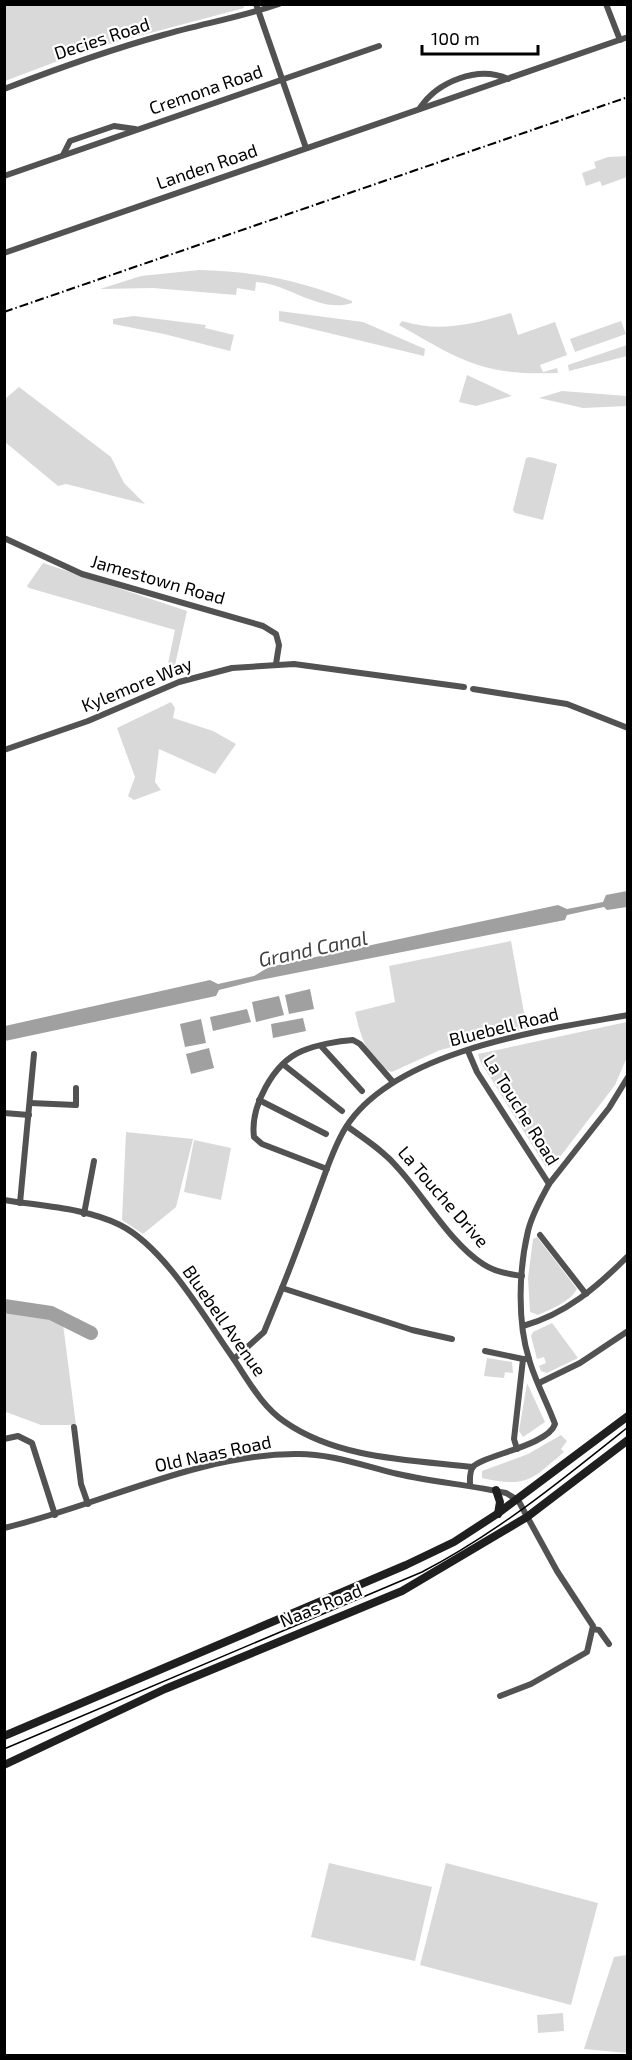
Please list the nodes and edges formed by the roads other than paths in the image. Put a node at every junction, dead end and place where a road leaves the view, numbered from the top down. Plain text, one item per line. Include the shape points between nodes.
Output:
1 (279, 4) edge
2 (606, 4) edge
3 (257, 8) edge
4 (627, 37) edge
5 (620, 40) junction
6 (379, 45) dead end
7 (282, 79) junction
8 (508, 79) junction
9 (4, 89) edge
10 (419, 109) junction
11 (139, 129) junction
12 (306, 148) junction
13 (63, 155) junction
14 (4, 176) edge
15 (4, 253) edge
16 (4, 538) edge
17 (276, 664) junction
18 (464, 687) dead end
19 (473, 689) dead end
20 (627, 728) edge
21 (4, 750) edge
22 (627, 1016) edge
23 (321, 1046) junction
24 (468, 1051) junction
25 (34, 1054) dead end
26 (284, 1065) junction
27 (627, 1077) edge
28 (393, 1082) junction
29 (76, 1088) dead end
30 (362, 1091) dead end
31 (259, 1100) junction
32 (30, 1103) junction
33 (342, 1111) dead end
34 (4, 1113) edge
35 (29, 1115) junction
36 (347, 1126) junction
37 (326, 1134) dead end
38 (94, 1161) dead end
39 (327, 1169) junction
40 (549, 1184) junction
41 (4, 1200) edge
42 (20, 1203) junction
43 (84, 1214) junction
44 (540, 1235) dead end
45 (627, 1256) edge
46 (522, 1276) junction
47 (282, 1288) junction
48 (586, 1294) junction
49 (524, 1326) junction
50 (627, 1331) edge
51 (452, 1339) dead end
52 (485, 1352) dead end
53 (234, 1359) junction
54 (526, 1359) junction
55 (539, 1383) junction
56 (627, 1416) edge
57 (74, 1427) dead end
58 (553, 1428) joint
59 (4, 1439) edge
60 (627, 1440) edge
61 (517, 1449) junction
62 (384, 1456) junction
63 (473, 1467) junction
64 (380, 1470) junction
65 (470, 1485) junction
66 (496, 1491) junction
67 (518, 1500) junction
68 (88, 1504) junction
69 (497, 1514) junction
70 (55, 1515) junction
71 (528, 1517) junction
72 (4, 1528) edge
73 (593, 1629) junction
74 (609, 1644) dead end
75 (500, 1696) dead end
76 (4, 1736) edge
77 (4, 1765) edge

1 - 3 street, Decies Road
2 - 5 street
3 - 7 street
3 - 9 street, Decies Road via 161,35
4 - 5 street, Landen Road
5 - 8 street, Landen Road
6 - 7 street, Cremona Road
7 - 11 street, Cremona Road
7 - 12 street
8 - 10 street, Landen Road
8 - 10 street, Landen Road via 491,73 459,79 428,95
10 - 12 street, Landen Road
11 - 13 street, Cremona Road
11 - 13 street, Cremona Road via 114,126 70,141
12 - 15 street, Landen Road
13 - 14 street, Cremona Road
16 - 17 street, Jamestown Road via 104,581 263,626 276,634
17 - 18 street, Kylemore Way
17 - 21 street, Kylemore Way via 198,675 88,721
19 - 20 street via 567,704
22 - 24 street, Bluebell Road
23 - 26 street via 302,1050
23 - 28 street via 356,1041
23 - 30 street
24 - 28 street, Bluebell Road via 435,1061
24 - 40 street, La Touche Road via 477,1072
25 - 32 street
26 - 31 street
26 - 33 street
27 - 40 street, La Touche Road via 609,1108
28 - 36 street, Bluebell Road via 363,1106
29 - 32 street via 76,1105
31 - 37 street
31 - 39 street via 254,1133 257,1141
32 - 35 street
34 - 35 street
35 - 42 street
36 - 39 street, Bluebell Road
36 - 46 street, La Touche Drive via 397,1166 468,1253 501,1273
38 - 43 street
39 - 47 street, Bluebell Road
40 - 46 street, La Touche Road via 529,1229
41 - 42 street, Bluebell Avenue
42 - 43 street, Bluebell Avenue
43 - 53 street, Bluebell Avenue via 120,1225 143,1242 188,1291
44 - 48 street
45 - 48 street
46 - 49 street, La Touche Road
47 - 51 street
47 - 53 street, Bluebell Road via 264,1332
48 - 49 street via 558,1314
49 - 54 street, La Touche Road
50 - 55 street via 580,1363
52 - 54 street
53 - 62 street, Bluebell Avenue via 261,1398 291,1426 333,1444
54 - 55 street, La Touche Road
54 - 61 street, La Touche Road via 514,1436
55 - 58 street, La Touche Road via 555,1424
56 - 67 main road, Naas Road
57 - 68 street via 81,1484
58 - 61 street, Bluebell Avenue
59 - 70 street via 18,1436 32,1443
60 - 71 main road, Naas Road
61 - 63 street, Bluebell Avenue
62 - 63 street, Bluebell Avenue
62 - 64 street
63 - 65 street
64 - 65 street, Old Naas Road
64 - 68 street, Old Naas Road via 316,1455 278,1454 160,1480
65 - 66 street, Old Naas Road
66 - 67 street, Old Naas Road
66 - 69 main road via 500,1502
67 - 69 main road, Naas Road
67 - 71 street
68 - 70 street, Old Naas Road
69 - 76 main road, Naas Road via 454,1542 406,1565
70 - 72 street, Old Naas Road
71 - 73 street
71 - 77 main road, Naas Road via 402,1592 165,1689
73 - 74 street via 599,1630
73 - 75 street via 587,1652 531,1684

